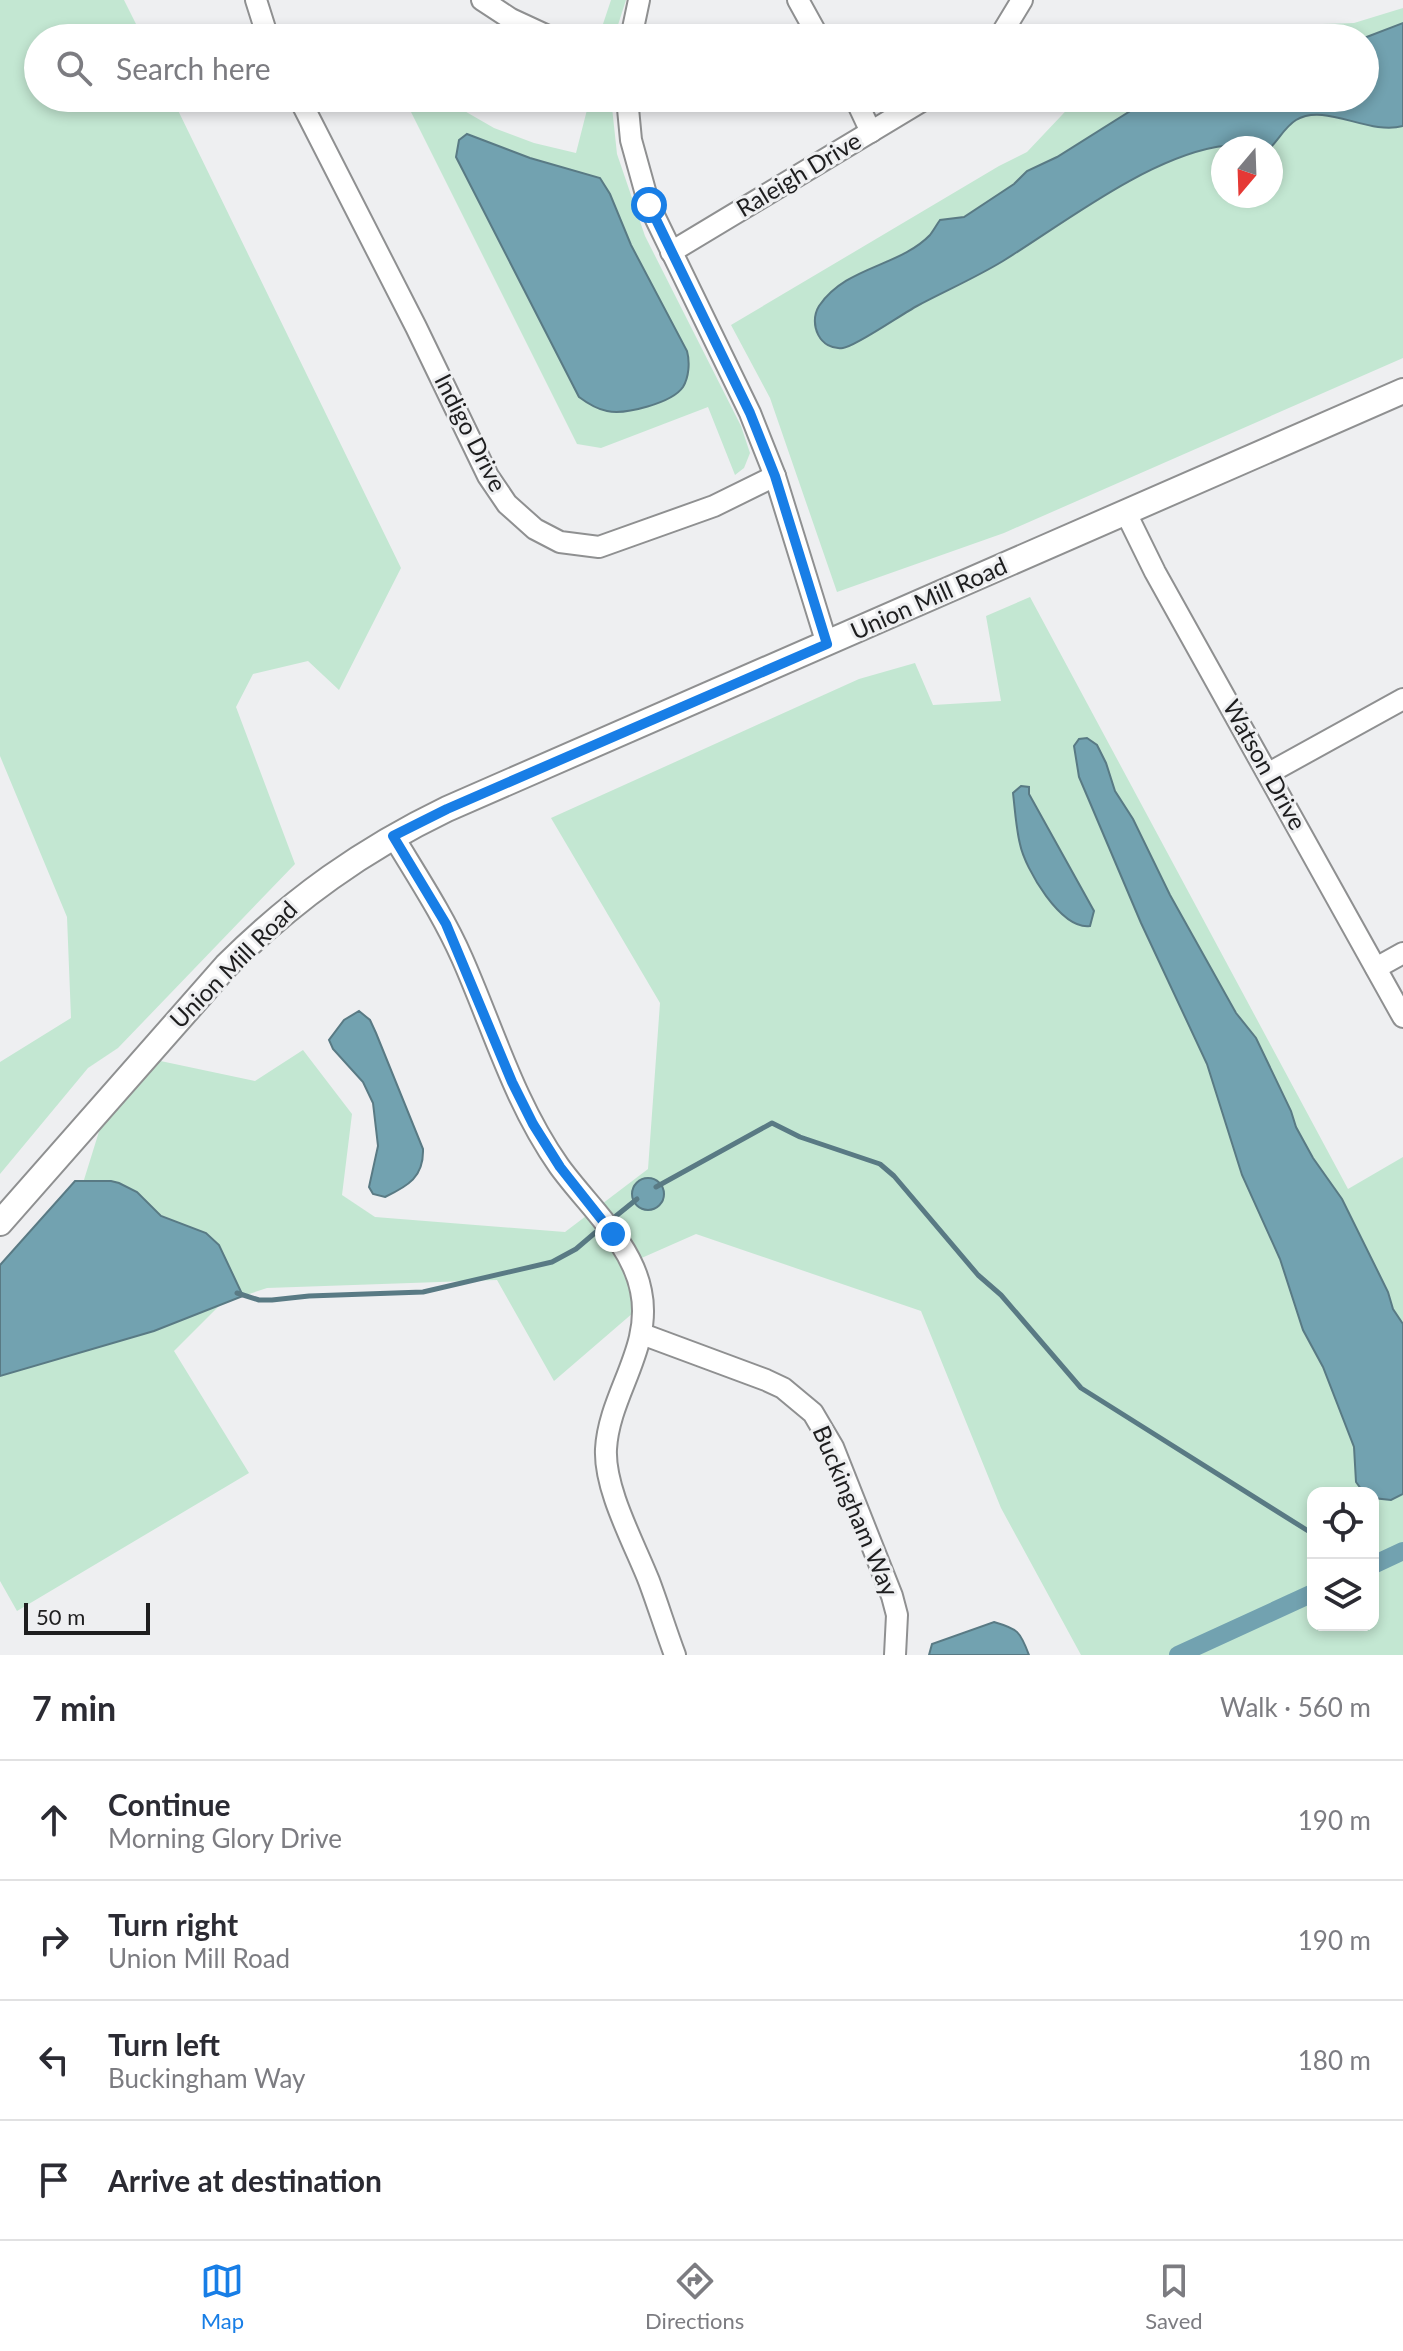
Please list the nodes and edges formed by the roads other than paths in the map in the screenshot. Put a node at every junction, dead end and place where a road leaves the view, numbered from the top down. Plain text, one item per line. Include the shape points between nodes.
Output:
1 (256, 0) edge
2 (482, 0) edge
3 (639, 0) edge
4 (798, 0) edge
5 (1022, 0) edge
6 (264, 24) edge
7 (522, 24) edge
8 (634, 24) edge
9 (811, 24) edge
10 (1007, 24) edge
11 (306, 112) edge
12 (628, 112) edge
13 (862, 112) edge
14 (904, 112) edge
15 (871, 132) junction
16 (671, 252) junction
17 (1403, 391) edge
18 (775, 476) junction
19 (1126, 513) junction
20 (827, 644) junction
21 (1403, 699) edge
22 (1269, 773) junction
23 (393, 836) junction
24 (1403, 953) edge
25 (1376, 968) junction
26 (1403, 1017) edge
27 (0, 1223) edge
28 (642, 1334) junction
29 (675, 1655) edge
30 (895, 1655) edge

1 - 6 street
2 - 7 street
3 - 8 street
4 - 9 street
5 - 10 street
11 - 18 street, Indigo Drive via 488,476 507,504 535,529 560,542 599,547 714,506
12 - 16 street via 641,184
13 - 15 street
14 - 15 street, Raleigh Drive
15 - 16 street, Raleigh Drive
16 - 18 street via 741,391
17 - 19 street, Union Mill Road
18 - 20 street
19 - 20 street, Union Mill Road
19 - 22 street, Watson Drive
20 - 23 street, Union Mill Road
21 - 22 street
22 - 25 street, Watson Drive
23 - 27 street, Union Mill Road via 323,880 267,925
23 - 28 street via 446,924 533,1124 633,1266 644,1308
24 - 25 street
25 - 26 street, Watson Drive
28 - 29 street via 610,1424 606,1453 613,1490
28 - 30 street, Buckingham Way via 766,1380 813,1413 833,1447 886,1576 897,1615

